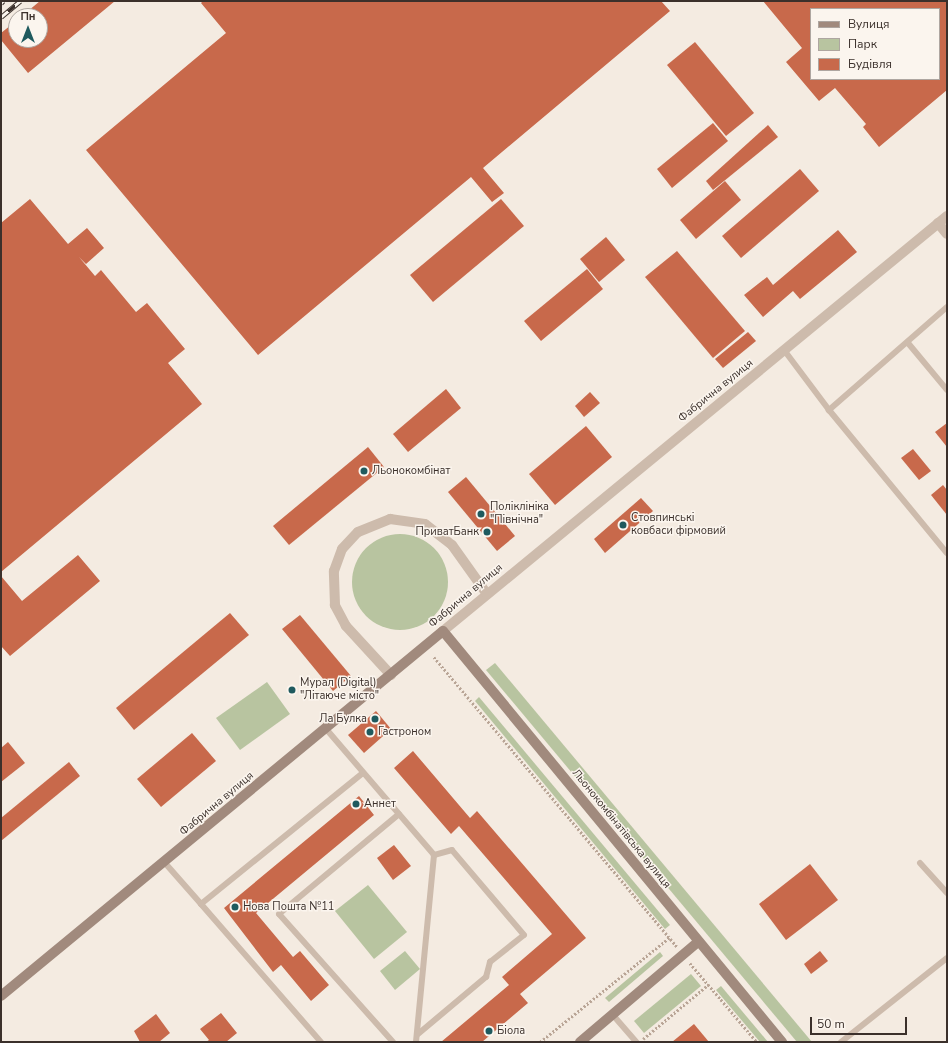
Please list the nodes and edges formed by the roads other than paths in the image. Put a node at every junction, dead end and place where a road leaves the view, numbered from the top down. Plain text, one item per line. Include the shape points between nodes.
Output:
1 (947, 216) edge
2 (938, 223) junction
3 (947, 234) edge
4 (947, 307) edge
5 (908, 343) junction
6 (784, 350) junction
7 (947, 390) edge
8 (829, 410) junction
9 (947, 553) edge
10 (487, 594) junction
11 (443, 630) junction
12 (391, 675) junction
13 (327, 730) junction
14 (363, 772) junction
15 (399, 814) junction
16 (434, 855) junction
17 (165, 863) junction
18 (920, 863) dead end
19 (947, 893) edge
20 (201, 904) junction
21 (698, 942) junction
22 (947, 958) edge
23 (1, 996) edge
24 (612, 1014) junction
25 (418, 1034) junction
26 (321, 1042) edge
27 (393, 1042) edge
28 (416, 1042) edge
29 (580, 1042) edge
30 (636, 1042) edge
31 (782, 1042) edge
32 (841, 1042) edge

1 - 2 street, Фабрична вулиця
2 - 3 street
2 - 6 street, Фабрична вулиця
4 - 5 lane
5 - 7 lane
5 - 8 lane
6 - 8 lane
6 - 10 street, Фабрична вулиця
8 - 9 lane
10 - 11 street, Фабрична вулиця
10 - 12 street via 452,545 425,524 390,519 358,532 342,549 334,571 335,605 346,626
11 - 12 street, Фабрична вулиця
11 - 21 street, Льонокомбінатівська вулиця
12 - 13 street, Фабрична вулиця
13 - 14 lane
13 - 17 street, Фабрична вулиця
14 - 15 lane
14 - 20 lane
15 - 16 lane
15 - 27 lane via 279,914
16 - 25 lane
16 - 25 lane via 452,850 524,935 490,962 486,978
17 - 20 lane
17 - 23 street, Фабрична вулиця
18 - 19 lane
20 - 26 lane
21 - 24 street
21 - 31 street, Льонокомбінатівська вулиця
22 - 32 lane
24 - 29 street
24 - 30 lane
25 - 28 lane

